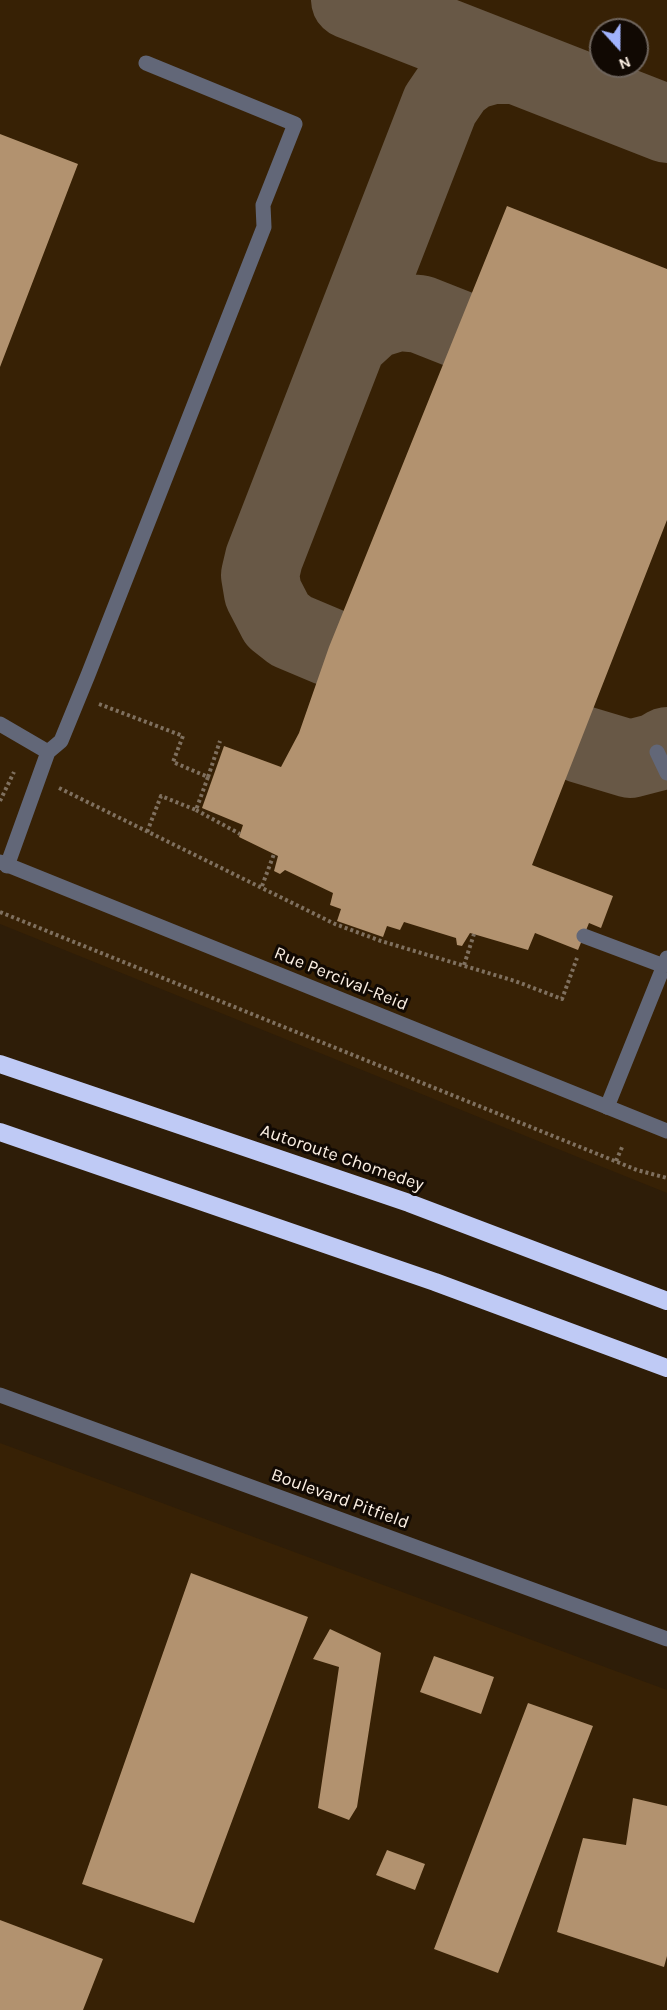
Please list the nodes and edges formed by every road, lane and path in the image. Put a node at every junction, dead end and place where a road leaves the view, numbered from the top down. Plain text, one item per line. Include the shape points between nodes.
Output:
1 (146, 63) dead end
2 (94, 705) dead end
3 (0, 724) edge
4 (220, 741) dead end
5 (48, 752) junction
6 (657, 752) dead end
7 (14, 772) dead end
8 (667, 773) edge
9 (208, 777) junction
10 (59, 788) dead end
11 (0, 801) edge
12 (196, 810) junction
13 (147, 832) junction
14 (240, 834) dead end
15 (274, 854) dead end
16 (4, 864) edge
17 (262, 886) junction
18 (0, 912) edge
19 (474, 934) dead end
20 (584, 936) dead end
21 (577, 958) dead end
22 (666, 962) edge
23 (464, 965) junction
24 (0, 1064) edge
25 (608, 1107) junction
26 (667, 1131) edge
27 (0, 1132) edge
28 (623, 1145) dead end
29 (615, 1161) junction
30 (667, 1178) edge
31 (667, 1301) edge
32 (667, 1368) edge
33 (0, 1395) edge
34 (667, 1639) edge

1 - 5 street via 295,124 263,205 264,227 166,477 61,741
2 - 9 path via 101,703 183,736 173,762
3 - 5 street
4 - 9 path
5 - 16 street
6 - 8 street
7 - 11 path
9 - 12 path
10 - 13 path
12 - 13 path via 161,796
12 - 14 path
13 - 17 path
15 - 17 path
16 - 25 street, Rue Percival-Reid
17 - 23 path via 335,924
18 - 29 path
19 - 23 path
20 - 22 street
21 - 23 path via 562,999
22 - 25 street
24 - 31 highway, Autoroute Chomedey via 409,1203
25 - 26 street, Rue Percival-Reid
27 - 32 highway via 435,1282
28 - 29 path
29 - 30 path
33 - 34 street, Boulevard Pitfield

